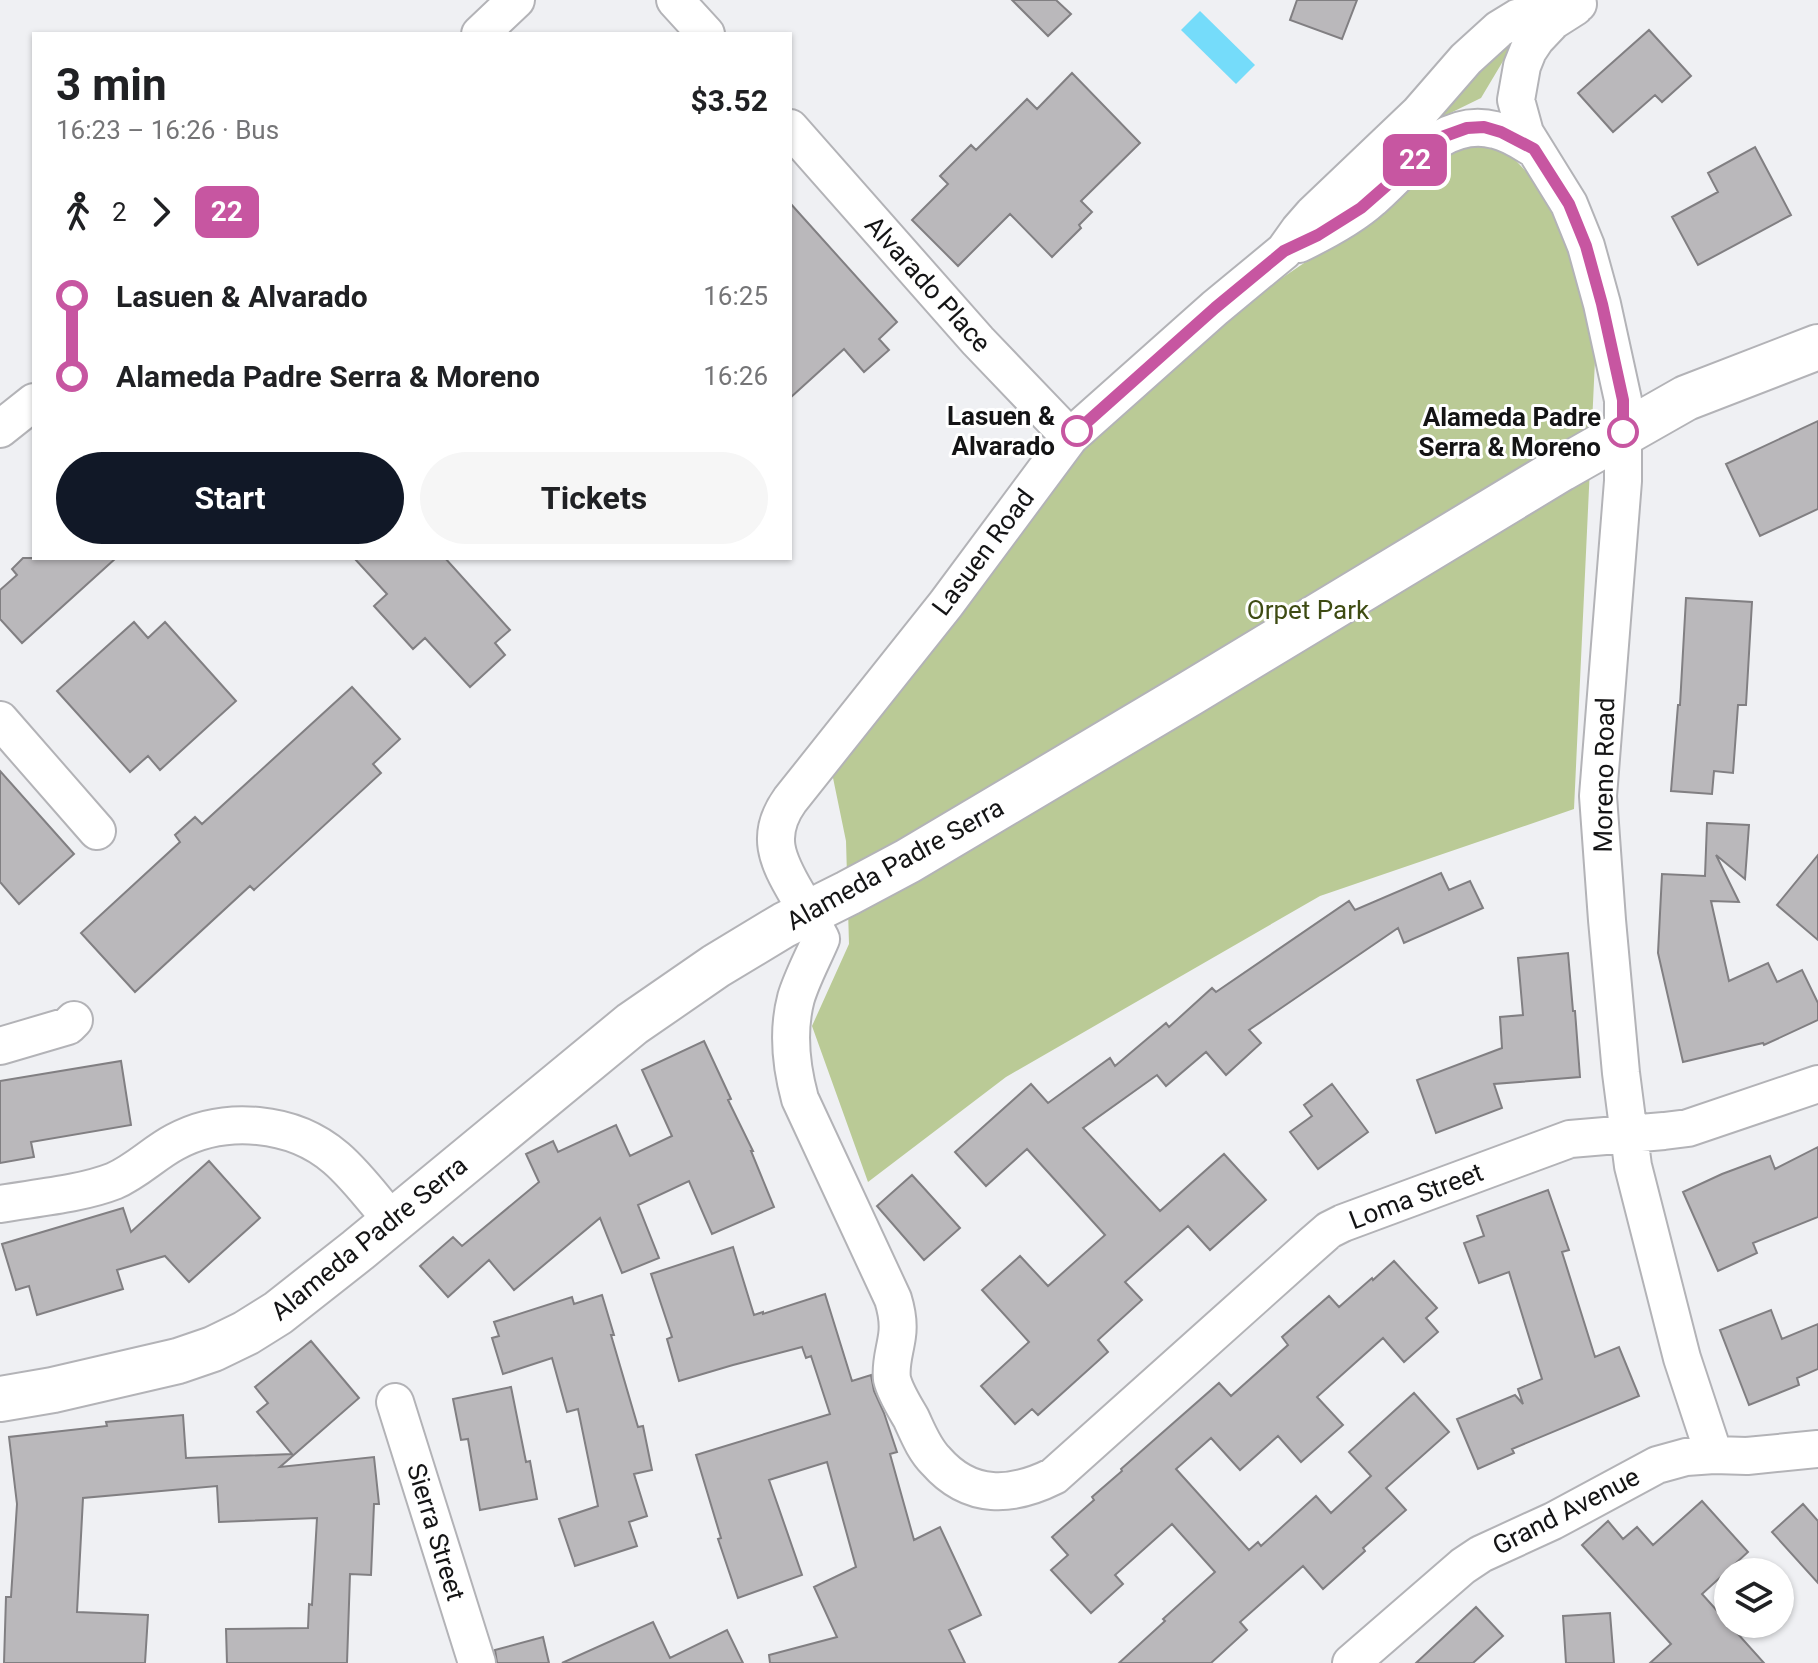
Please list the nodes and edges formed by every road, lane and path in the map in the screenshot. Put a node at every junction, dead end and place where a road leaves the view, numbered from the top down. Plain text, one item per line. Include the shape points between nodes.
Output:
1 (516, 0) edge
2 (675, 0) edge
3 (1582, 2) edge
4 (482, 32) edge
5 (704, 32) edge
6 (792, 130) edge
7 (1534, 149) junction
8 (1284, 251) junction
9 (1818, 347) edge
10 (32, 404) edge
11 (0, 429) edge
12 (1623, 434) junction
13 (1070, 437) junction
14 (0, 720) edge
15 (97, 831) dead end
16 (807, 912) junction
17 (74, 1020) dead end
18 (0, 1046) edge
19 (1818, 1084) edge
20 (1628, 1133) junction
21 (0, 1204) edge
22 (393, 1222) junction
23 (0, 1399) edge
24 (395, 1402) dead end
25 (1818, 1449) edge
26 (1714, 1455) junction
27 (958, 1480) joint
28 (477, 1663) edge
29 (1351, 1663) edge

1 - 4 street
2 - 5 street
3 - 7 street, Lasuen Road via 1536,39 1522,66 1516,100
3 - 8 street, Lasuen Road via 1526,15 1499,29 1313,214
6 - 13 street, Alvarado Place
7 - 8 street via 1494,129 1452,132 1361,208
7 - 12 street, Moreno Road via 1569,204 1586,246 1623,400
8 - 13 street, Lasuen Road
9 - 12 street, Alameda Padre Serra via 1686,398
10 - 11 street
12 - 16 street, Alameda Padre Serra via 922,853
12 - 20 street, Moreno Road via 1598,796
13 - 16 street, Lasuen Road via 784,809 775,840 778,858
14 - 15 street
16 - 22 street, Alameda Padre Serra via 632,1024
16 - 27 street, Lasuen Road via 821,939 796,997 791,1037 800,1099 893,1299 898,1335 893,1383 923,1444
17 - 18 street
19 - 20 street, Loma Street via 1688,1128
20 - 26 street, Moreno Road via 1682,1358
20 - 27 street, Loma Street via 1570,1139 1329,1230 1054,1476 1002,1493
21 - 22 street via 112,1182 177,1141 235,1125 296,1134 325,1149
22 - 23 street, Alameda Padre Serra via 278,1313 213,1349 69,1387
24 - 28 street, Sierra Street
25 - 26 street, Grand Avenue
26 - 29 street, Grand Avenue via 1657,1465 1481,1554

